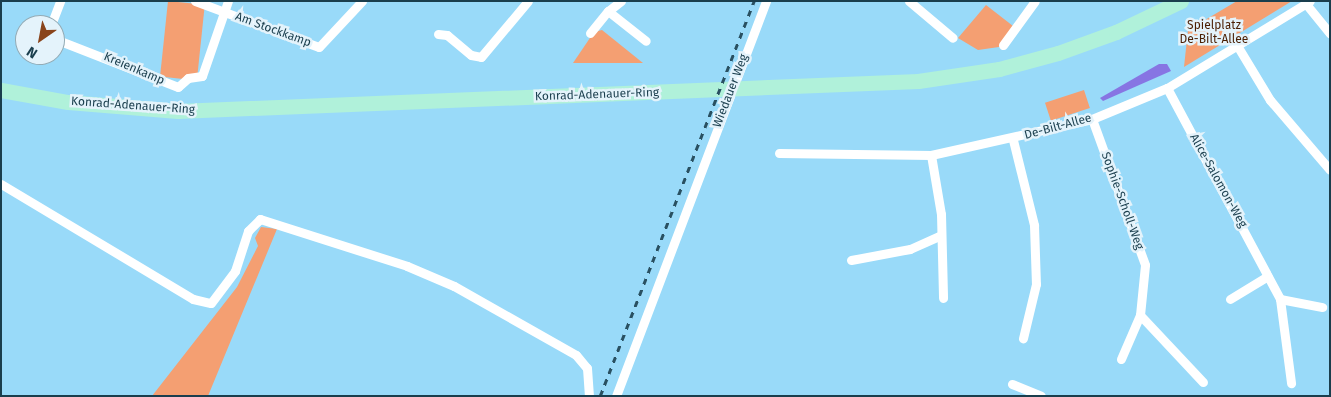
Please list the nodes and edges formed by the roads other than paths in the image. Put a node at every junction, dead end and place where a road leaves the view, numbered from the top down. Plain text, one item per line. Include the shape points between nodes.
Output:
1 (60, 1) edge
2 (195, 1) edge
3 (228, 1) edge
4 (362, 1) edge
5 (528, 1) edge
6 (620, 1) edge
7 (766, 1) edge
8 (909, 1) edge
9 (1035, 1) edge
10 (1180, 1) edge
11 (1308, 2) edge
12 (608, 11) junction
13 (224, 12) junction
14 (55, 15) edge
15 (590, 33) dead end
16 (438, 34) dead end
17 (1330, 34) edge
18 (952, 38) dead end
19 (646, 41) dead end
20 (65, 42) edge
21 (1003, 45) dead end
22 (1238, 47) junction
23 (1167, 88) junction
24 (1, 90) edge
25 (1092, 119) junction
26 (1012, 140) junction
27 (779, 153) dead end
28 (931, 155) junction
29 (1330, 170) edge
30 (1, 184) edge
31 (941, 235) junction
32 (851, 260) dead end
33 (1268, 276) junction
34 (943, 298) dead end
35 (1230, 299) dead end
36 (1280, 299) junction
37 (1322, 307) dead end
38 (1140, 315) junction
39 (1023, 338) dead end
40 (1121, 359) dead end
41 (1202, 382) dead end
42 (1291, 383) dead end
43 (1012, 384) dead end
44 (589, 396) edge
45 (616, 396) edge
46 (1041, 396) edge

1 - 14 street
2 - 13 street
3 - 13 street
4 - 13 street, Am Stockkamp via 319,47
5 - 16 street via 481,57 471,55 447,35
6 - 12 street
7 - 45 street, Wiedauer Weg
8 - 18 street
9 - 21 street
10 - 24 main road, Konrad-Adenauer-Ring via 1087,44 999,69 918,81 178,111 76,103
11 - 17 street
11 - 22 street, De-Bilt-Allee
12 - 15 street
12 - 19 street
13 - 20 street, Kreienkamp via 202,76 188,78 178,87
22 - 23 street, De-Bilt-Allee
22 - 29 street via 1270,100
23 - 25 street, De-Bilt-Allee
23 - 33 street, Alice-Salomon-Weg
25 - 26 street, De-Bilt-Allee
25 - 38 street, Sophie-Scholl-Weg via 1144,265
26 - 28 street, De-Bilt-Allee
26 - 39 street via 1034,226 1036,284
27 - 28 street, De-Bilt-Allee
28 - 31 street
30 - 44 street via 193,299 211,304 235,271 248,231 260,219 407,266 454,286 576,355 587,368
31 - 32 street via 910,250
31 - 34 street
33 - 35 street
33 - 36 street, Alice-Salomon-Weg
36 - 37 street
36 - 42 street, Alice-Salomon-Weg
38 - 40 street, Sophie-Scholl-Weg
38 - 41 street
43 - 46 street

